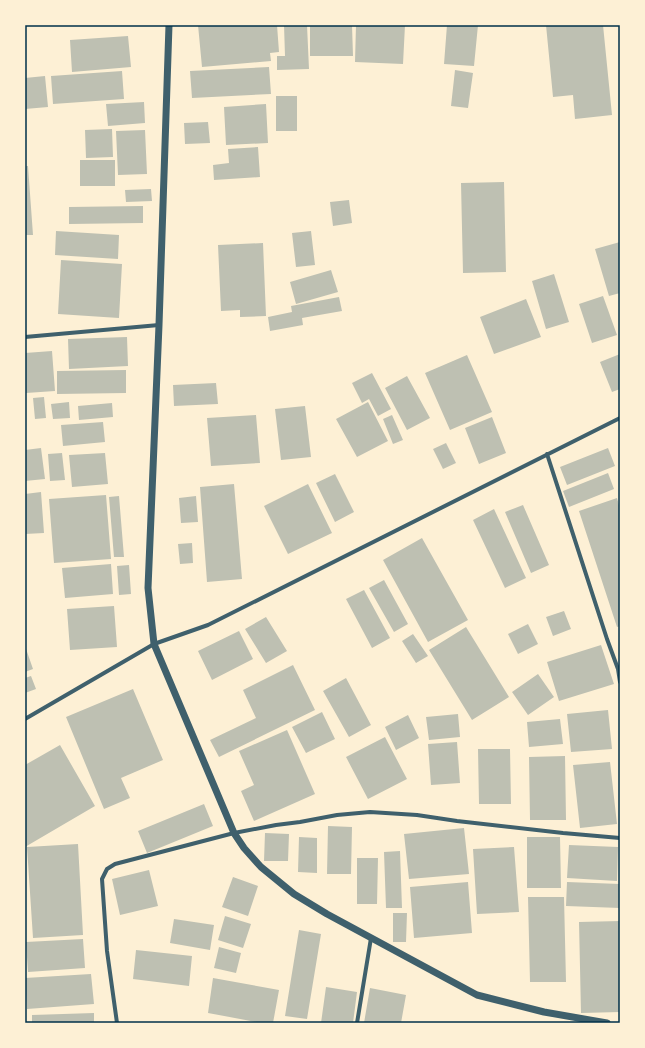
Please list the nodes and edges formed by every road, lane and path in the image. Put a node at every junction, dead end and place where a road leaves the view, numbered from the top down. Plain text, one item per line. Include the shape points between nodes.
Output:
1 (168, 25) edge
2 (159, 325) junction
3 (25, 337) edge
4 (620, 418) edge
5 (547, 454) junction
6 (154, 644) junction
7 (620, 682) edge
8 (25, 719) edge
9 (234, 833) junction
10 (620, 838) edge
11 (371, 938) junction
12 (117, 1023) edge
13 (357, 1023) edge
14 (607, 1023) edge

1 - 2 street
2 - 3 street
2 - 6 street via 148,588
4 - 5 street
5 - 6 street via 208,624
5 - 7 street via 618,669
6 - 8 street
6 - 9 street
9 - 10 street via 337,815 370,812
9 - 11 street via 261,867 294,894
9 - 12 street via 115,864 107,869 102,879 107,951
11 - 13 street
11 - 14 street via 477,995 544,1012

